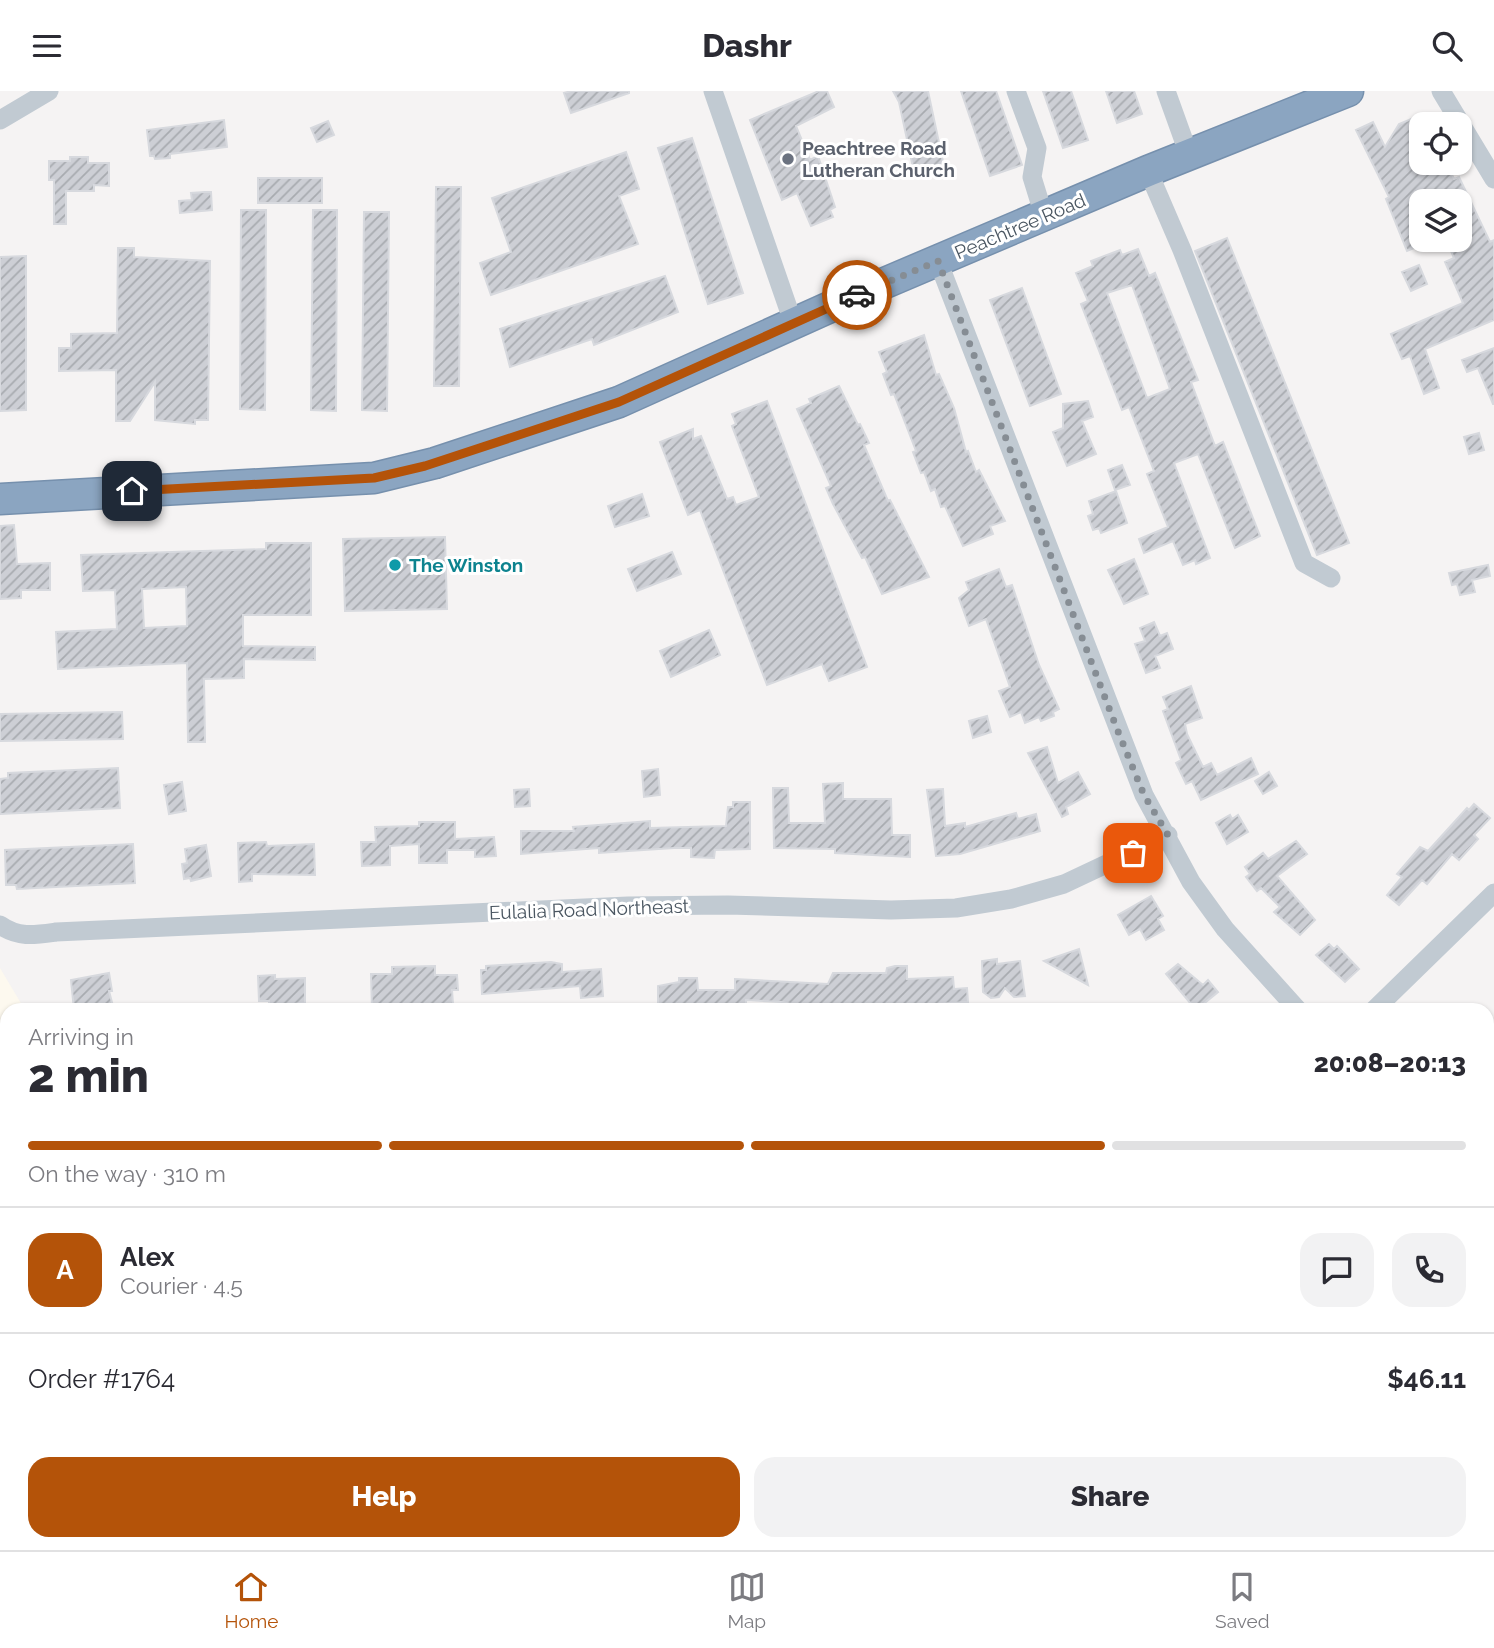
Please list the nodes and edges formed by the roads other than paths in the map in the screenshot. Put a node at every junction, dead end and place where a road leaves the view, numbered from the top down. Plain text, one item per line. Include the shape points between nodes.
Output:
1 (50, 91) edge
2 (713, 91) edge
3 (1016, 91) edge
4 (1166, 91) edge
5 (1348, 91) edge
6 (1441, 91) edge
7 (0, 120) edge
8 (1189, 155) junction
9 (1147, 171) junction
10 (1494, 179) edge
11 (1044, 216) junction
12 (938, 261) junction
13 (794, 325) junction
14 (0, 499) edge
15 (1331, 578) dead end
16 (1168, 835) junction
17 (1494, 893) edge
18 (0, 925) edge
19 (1292, 1003) edge
20 (1381, 1003) edge

1 - 7 street
2 - 13 street
3 - 11 street via 1037,148 1032,177
4 - 8 street
5 - 8 highway, Peachtree Road
6 - 10 street
8 - 9 highway, Peachtree Road
9 - 11 highway, Peachtree Road
9 - 15 street via 1304,563
11 - 12 highway, Peachtree Road
12 - 13 highway, Peachtree Road
12 - 16 street via 1117,729 1144,795
13 - 14 highway, Peachtree Road via 619,402 435,463 374,478
16 - 18 street, Eulalia Road Northeast via 1064,884 956,908 628,906 19,935
16 - 19 street via 1191,882 1225,929
17 - 20 street

